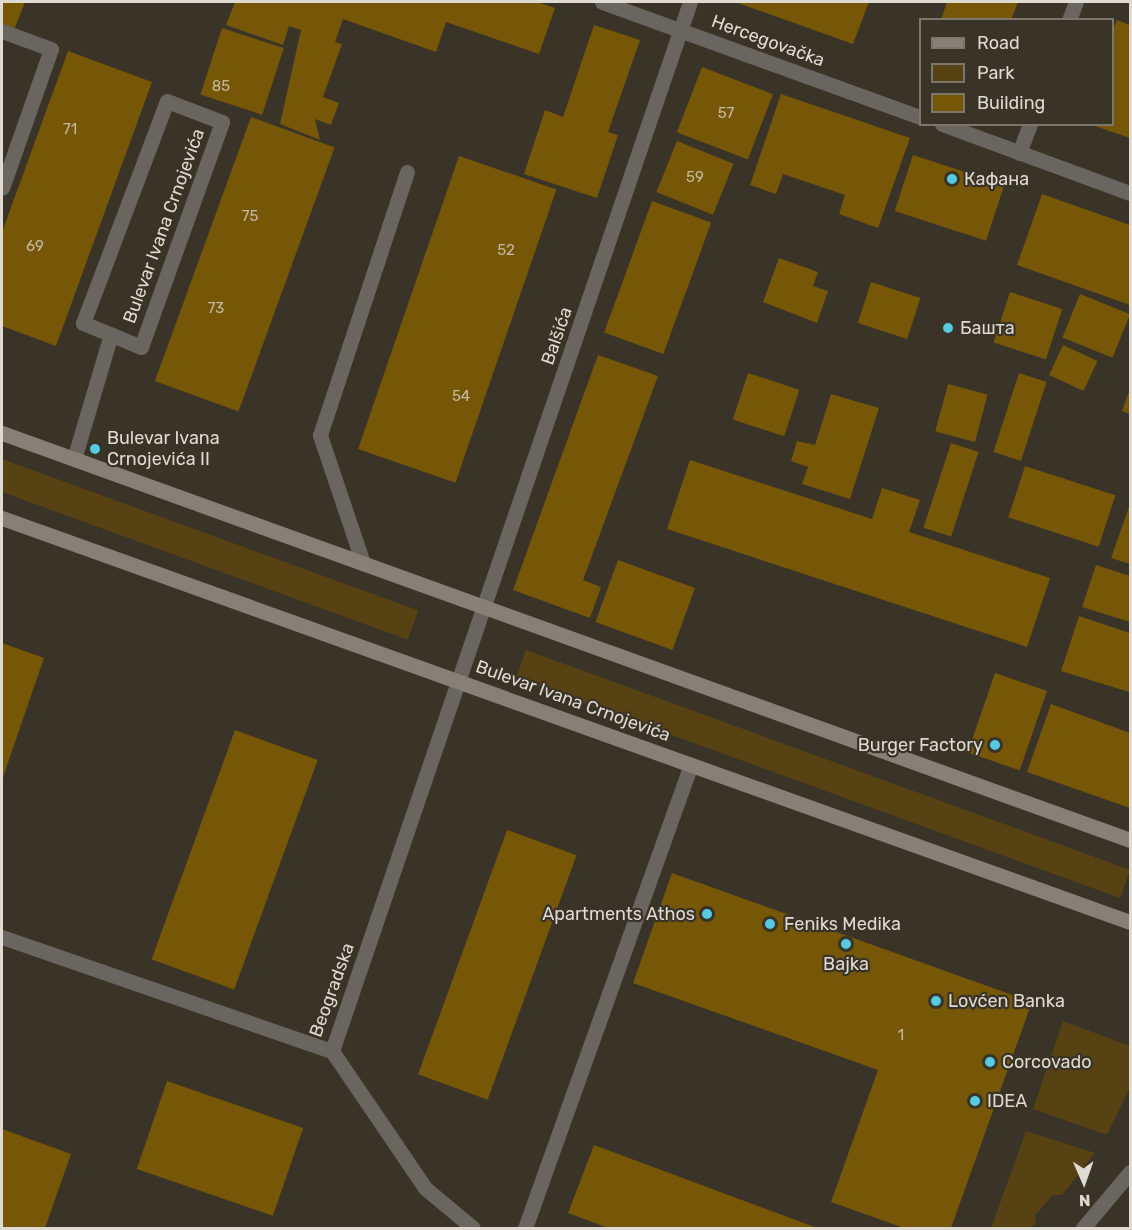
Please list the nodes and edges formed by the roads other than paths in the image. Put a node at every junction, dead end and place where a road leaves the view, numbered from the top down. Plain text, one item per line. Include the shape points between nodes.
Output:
1 (602, 2) edge
2 (690, 2) edge
3 (1076, 2) edge
4 (1070, 18) edge
5 (681, 30) junction
6 (2, 31) edge
7 (919, 116) edge
8 (947, 126) edge
9 (1029, 126) edge
10 (1020, 153) junction
11 (407, 172) dead end
12 (2, 188) edge
13 (1131, 193) edge
14 (111, 334) junction
15 (2, 433) edge
16 (74, 459) junction
17 (2, 518) edge
18 (363, 563) junction
19 (485, 607) junction
20 (459, 681) junction
21 (691, 765) junction
22 (1131, 840) edge
23 (1131, 922) edge
24 (2, 937) edge
25 (332, 1051) junction
26 (1131, 1172) edge
27 (473, 1228) edge
28 (525, 1228) edge
29 (1083, 1228) edge

1 - 5 street, Hercegovačka
2 - 5 street, Balšića
3 - 4 street
5 - 7 street, Hercegovačka
5 - 19 street, Balšića
6 - 12 street via 51,49
8 - 10 street
9 - 10 street
10 - 13 street
11 - 18 street via 320,435
14 - 14 street, Bulevar Ivana Crnojevića via 82,323 167,101 222,122 141,347
14 - 16 street, Bulevar Ivana Crnojevića
15 - 16 main road
16 - 18 main road
17 - 20 main road, Bulevar Ivana Crnojevića
18 - 19 main road
19 - 20 street, Balšića
19 - 22 main road
20 - 21 main road, Bulevar Ivana Crnojevića
20 - 25 street, Beogradska
21 - 23 main road, Bulevar Ivana Crnojevića
21 - 28 street
24 - 25 street, Beogradska
25 - 27 street via 424,1188
26 - 29 street

